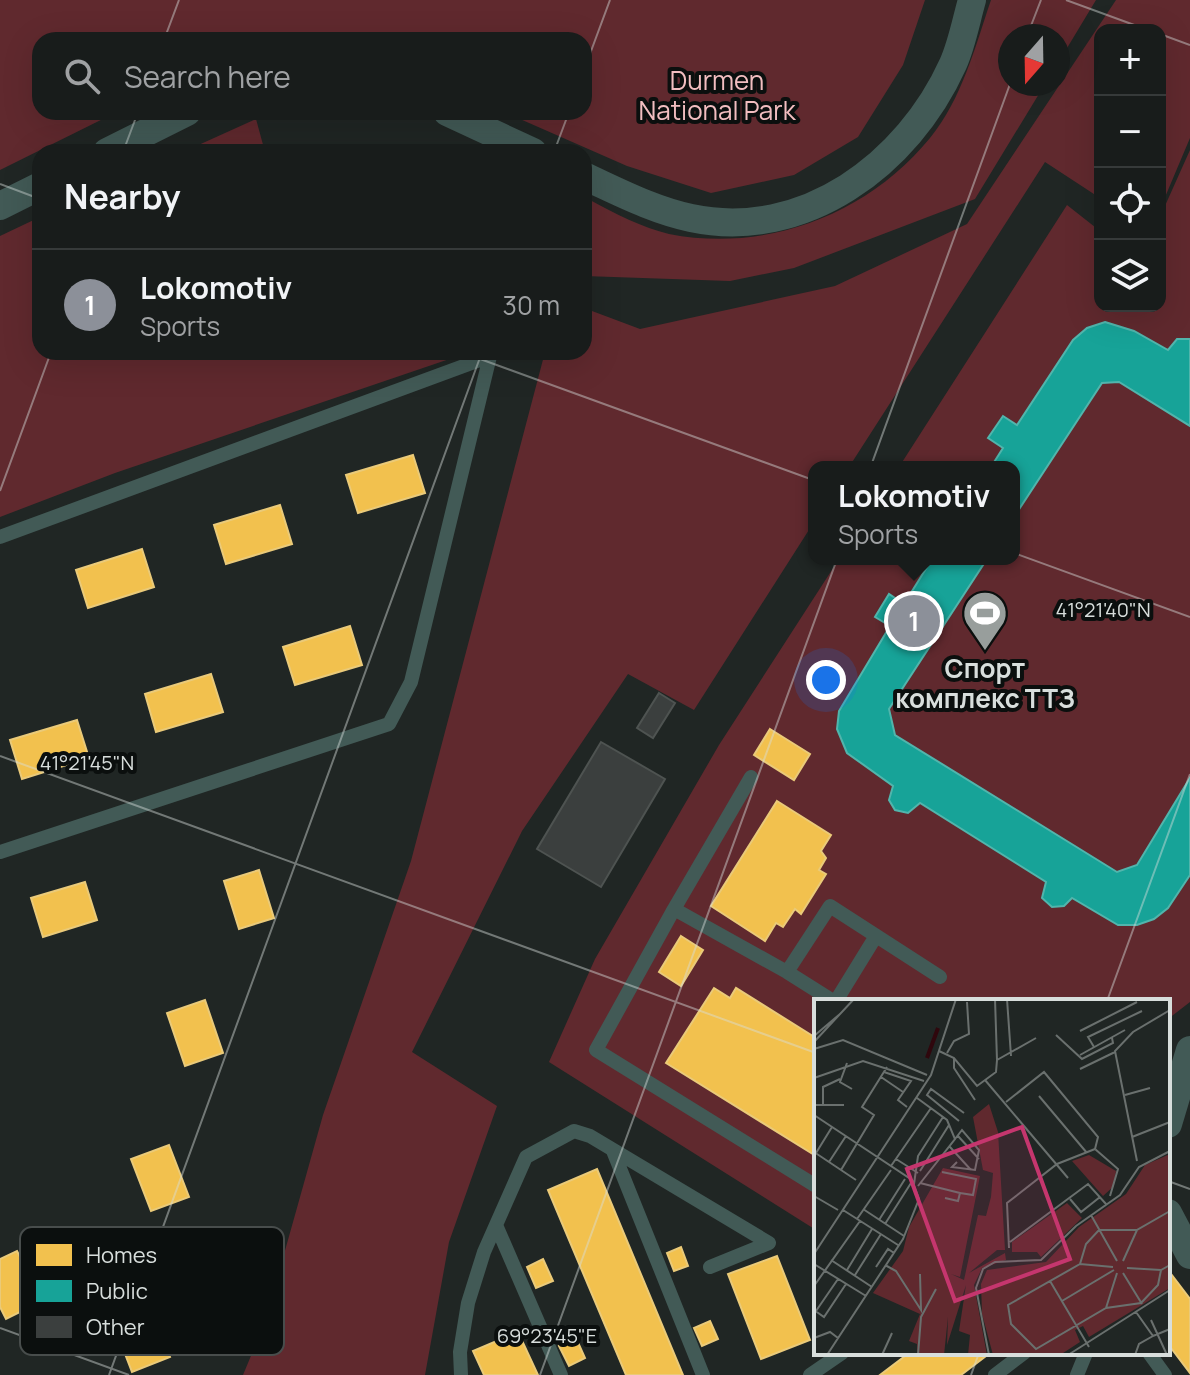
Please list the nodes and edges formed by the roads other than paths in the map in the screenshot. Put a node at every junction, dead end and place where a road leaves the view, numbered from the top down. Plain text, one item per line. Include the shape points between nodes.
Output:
1 (972, 0) edge
2 (171, 120) edge
3 (464, 120) edge
4 (123, 144) edge
5 (516, 144) edge
6 (592, 180) edge
7 (32, 190) edge
8 (0, 206) edge
9 (476, 360) edge
10 (488, 360) edge
11 (0, 537) edge
12 (751, 777) dead end
13 (0, 852) edge
14 (674, 909) junction
15 (876, 936) junction
16 (787, 972) junction
17 (940, 977) dead end
18 (831, 999) edge
19 (835, 999) edge
20 (1190, 1050) edge
21 (1170, 1117) edge
22 (613, 1151) junction
23 (814, 1185) edge
24 (1174, 1211) edge
25 (496, 1225) junction
26 (1190, 1255) edge
27 (710, 1267) dead end
28 (839, 1355) edge
29 (1021, 1355) edge
30 (1085, 1355) edge
31 (1150, 1355) edge
32 (461, 1375) edge
33 (561, 1375) edge
34 (703, 1375) edge
35 (810, 1375) edge
36 (995, 1375) edge
37 (1077, 1375) edge
38 (1165, 1375) edge

1 - 6 street via 953,63 918,119 871,172 830,201 783,217 705,220 651,207
2 - 4 street
3 - 5 street
7 - 8 street
9 - 11 lane
10 - 13 lane via 411,682 389,724
12 - 14 lane
14 - 16 lane
14 - 23 lane via 596,1050
15 - 16 lane via 830,906
15 - 17 lane
15 - 19 lane
16 - 18 lane
20 - 21 street
22 - 25 lane via 574,1131 526,1157
22 - 27 lane via 769,1243
22 - 34 lane
24 - 26 street
25 - 32 lane via 468,1303
25 - 33 lane
28 - 35 lane
29 - 36 lane
30 - 37 lane
31 - 38 lane

